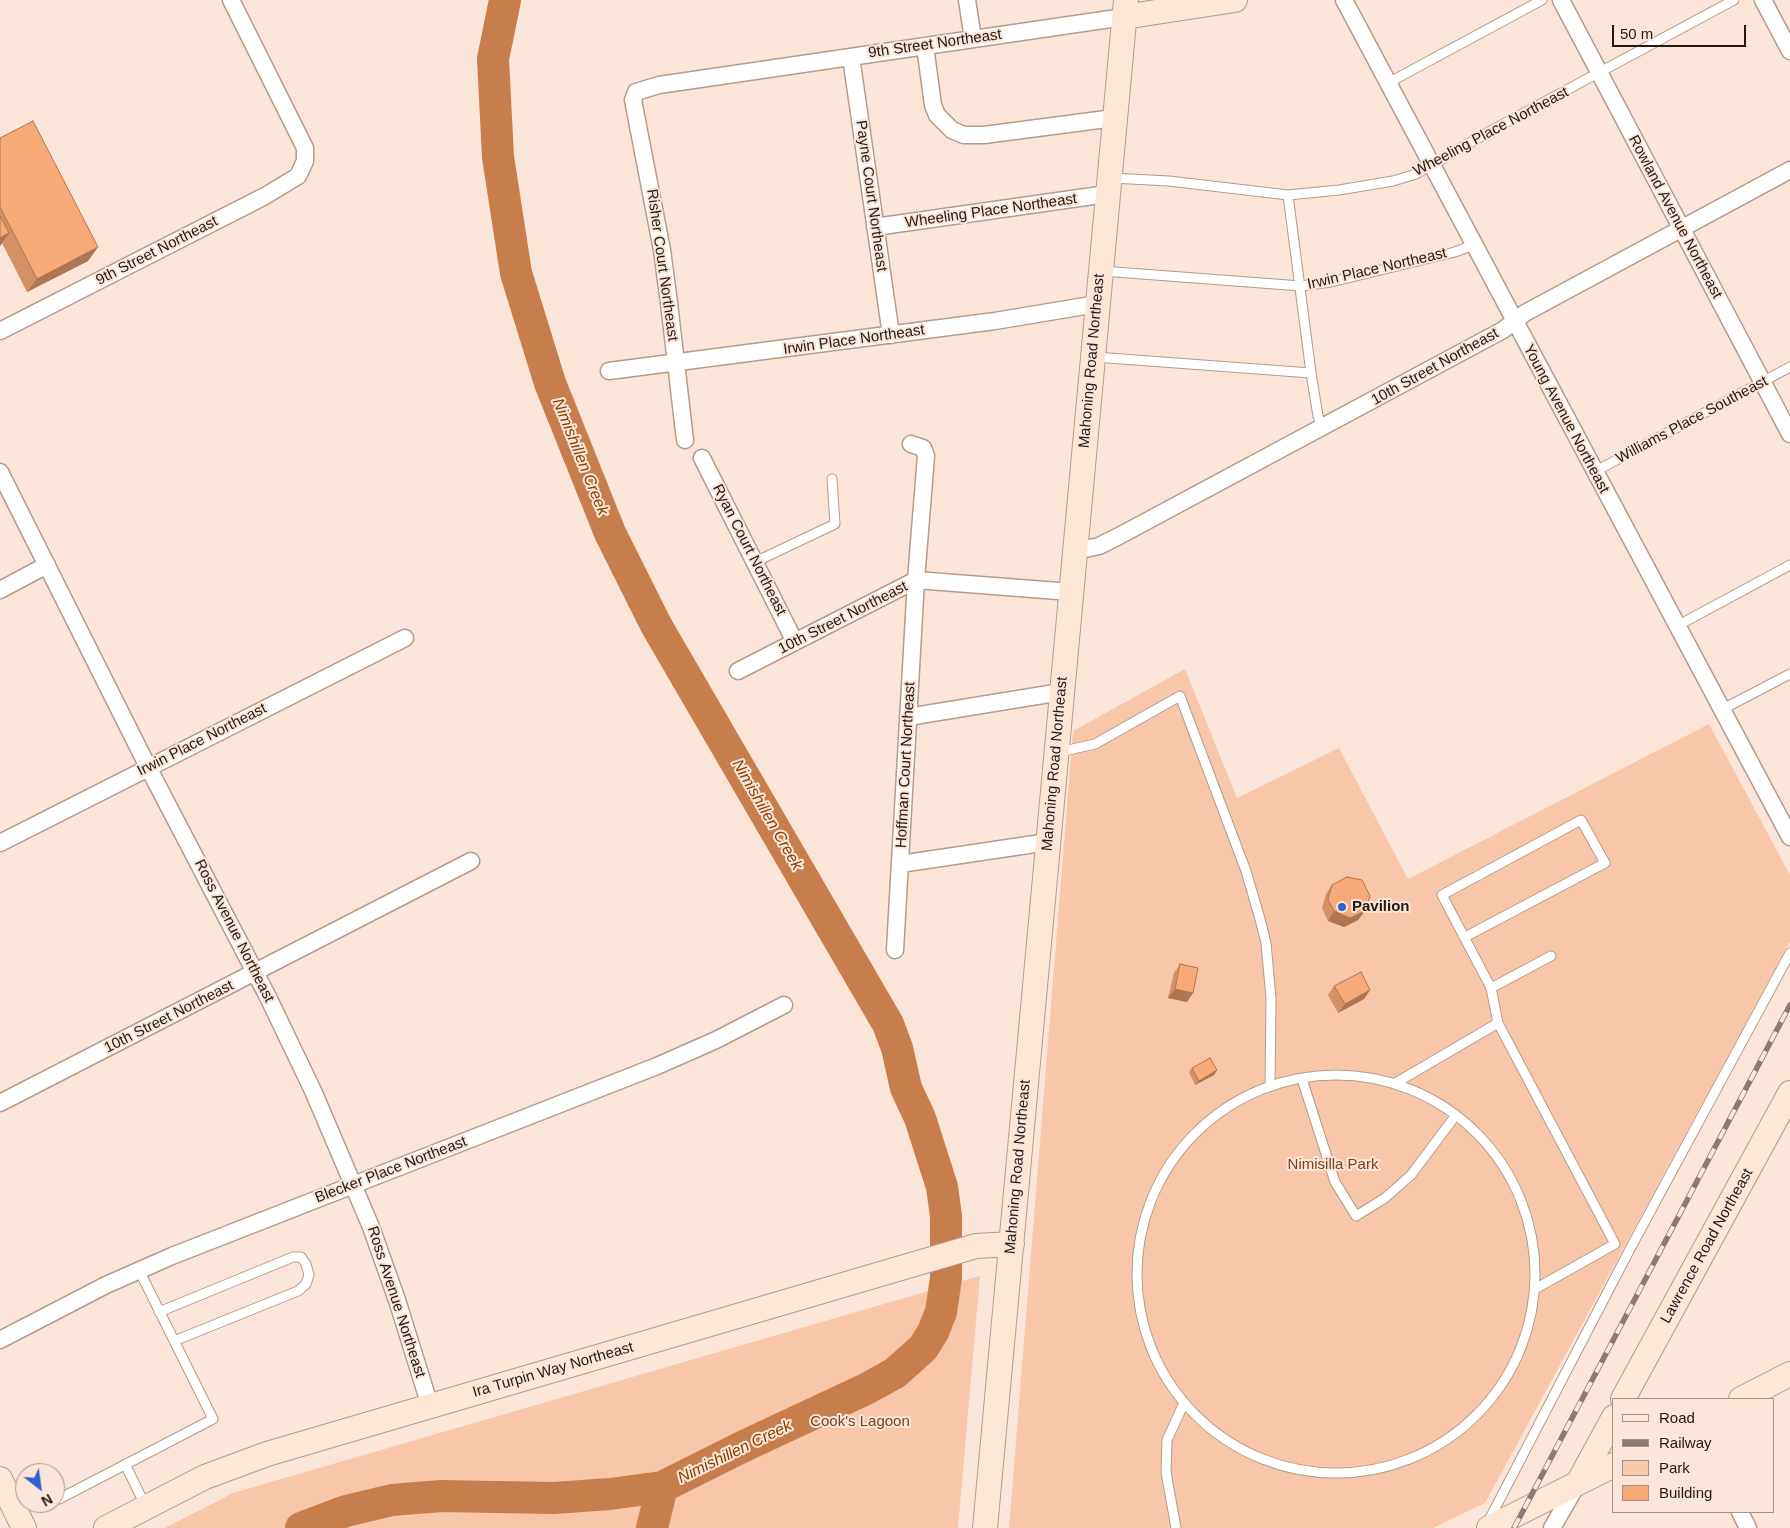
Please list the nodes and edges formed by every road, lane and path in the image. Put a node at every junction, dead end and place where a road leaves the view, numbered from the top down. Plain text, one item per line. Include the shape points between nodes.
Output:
1 (231, 0) edge
2 (967, 0) edge
3 (1235, 0) edge
4 (1344, 0) edge
5 (1542, 0) edge
6 (1560, 0) edge
7 (1734, 0) edge
8 (1763, 0) edge
9 (1125, 8) edge
10 (973, 39) junction
11 (925, 46) junction
12 (1790, 51) edge
13 (851, 57) junction
14 (1599, 74) junction
15 (1388, 83) junction
16 (636, 92) joint
17 (1114, 118) junction
18 (1431, 165) junction
19 (1790, 170) edge
20 (1108, 186) junction
21 (1288, 195) junction
22 (875, 227) junction
23 (1680, 228) junction
24 (1473, 245) junction
25 (1100, 270) junction
26 (1301, 286) junction
27 (1097, 304) junction
28 (1514, 322) junction
29 (0, 331) edge
30 (891, 335) junction
31 (1092, 357) junction
32 (676, 363) junction
33 (1790, 367) edge
34 (610, 371) dead end
35 (1311, 373) junction
36 (1763, 382) junction
37 (1322, 428) junction
38 (1790, 434) edge
39 (685, 440) dead end
40 (911, 444) dead end
41 (702, 458) dead end
42 (0, 472) edge
43 (1594, 472) junction
44 (832, 479) dead end
45 (1075, 551) junction
46 (755, 562) junction
47 (1790, 565) edge
48 (47, 566) junction
49 (916, 580) junction
50 (0, 590) edge
51 (1071, 592) junction
52 (1676, 626) junction
53 (405, 638) dead end
54 (795, 642) junction
55 (738, 671) dead end
56 (1790, 674) edge
57 (1061, 692) junction
58 (1721, 710) junction
59 (908, 717) junction
60 (1056, 753) junction
61 (148, 768) junction
62 (1790, 837) edge
63 (1048, 842) junction
64 (0, 843) edge
65 (471, 861) dead end
66 (900, 864) junction
67 (1465, 937) junction
68 (895, 950) dead end
69 (1790, 953) edge
70 (1551, 956) dead end
71 (255, 972) junction
72 (1491, 988) junction
73 (784, 1005) dead end
74 (1498, 1023) junction
75 (1302, 1078) junction
76 (1394, 1084) junction
77 (1270, 1086) junction
78 (1790, 1093) edge
79 (0, 1103) edge
80 (1456, 1115) junction
81 (354, 1185) junction
82 (1012, 1244) junction
83 (1615, 1244) junction
84 (1630, 1249) junction
85 (139, 1270) junction
86 (1535, 1289) junction
87 (159, 1312) junction
88 (0, 1340) edge
89 (174, 1341) junction
90 (1790, 1374) edge
91 (1625, 1398) edge
92 (1743, 1398) edge
93 (1184, 1403) junction
94 (430, 1406) junction
95 (1612, 1421) edge
96 (125, 1464) junction
97 (1612, 1466) edge
98 (0, 1479) edge
99 (1578, 1483) junction
100 (65, 1495) edge
101 (146, 1507) junction
102 (1740, 1513) edge
103 (988, 1524) edge
104 (24, 1528) edge
105 (106, 1528) edge
106 (1176, 1528) edge
107 (1485, 1528) edge
108 (1489, 1528) edge
109 (1552, 1528) edge
110 (1748, 1528) edge

1 - 29 street, 9th Street Northeast via 305,148 305,161 298,176 265,196
2 - 10 street
3 - 9 main road, 9th Street Northeast
4 - 15 street, Young Avenue Northeast
5 - 15 lane
6 - 14 street, Rowland Avenue Northeast
7 - 14 lane, Wheeling Place Northeast
8 - 12 street
9 - 10 street, 9th Street Northeast
9 - 17 main road, Mahoning Road Northeast
10 - 11 street, 9th Street Northeast
11 - 13 street, 9th Street Northeast
11 - 17 street via 937,115 946,126 958,132 984,135
13 - 16 street, 9th Street Northeast via 659,85
13 - 22 street, Payne Court Northeast
14 - 18 lane, Wheeling Place Northeast
14 - 23 street, Rowland Avenue Northeast
15 - 18 street, Young Avenue Northeast
16 - 32 street, Risher Court Northeast via 633,100 662,250
17 - 20 main road, Mahoning Road Northeast
18 - 21 lane, Wheeling Place Northeast via 1393,181
18 - 24 street, Young Avenue Northeast
19 - 23 street, 10th Street Northeast
20 - 21 lane, Wheeling Place Northeast via 1169,181
20 - 22 street, Wheeling Place Northeast
20 - 25 main road, Mahoning Road Northeast
21 - 26 lane
22 - 30 street, Payne Court Northeast
23 - 28 street, 10th Street Northeast via 1525,312
23 - 36 street, Rowland Avenue Northeast
24 - 26 lane, Irwin Place Northeast via 1331,282
24 - 28 street, Young Avenue Northeast
25 - 26 lane, Irwin Place Northeast
25 - 27 main road, Mahoning Road Northeast
26 - 35 lane
27 - 30 street, Irwin Place Northeast
27 - 31 main road, Mahoning Road Northeast
28 - 37 street, 10th Street Northeast
28 - 43 street, Young Avenue Northeast
30 - 32 street, Irwin Place Northeast
31 - 35 lane
31 - 45 main road, Mahoning Road Northeast
32 - 34 street, Irwin Place Northeast
32 - 39 street, Risher Court Northeast
33 - 36 lane, Williams Place Southeast
35 - 37 lane
36 - 38 street, Rowland Avenue Northeast
36 - 43 lane, Williams Place Southeast
37 - 45 street, 10th Street Northeast via 1099,546
40 - 49 street via 923,448 926,456
41 - 46 street, Ryan Court Northeast
42 - 48 street, Ross Avenue Northeast
43 - 52 street, Young Avenue Northeast
44 - 46 lane via 835,524
45 - 51 main road, Mahoning Road Northeast
46 - 54 street, Ryan Court Northeast
47 - 52 lane
48 - 50 street
48 - 61 street, Ross Avenue Northeast
49 - 51 street, 10th Street Northeast
49 - 54 street, 10th Street Northeast
49 - 59 street, Hoffman Court Northeast
51 - 57 main road, Mahoning Road Northeast
52 - 58 street, Young Avenue Northeast
53 - 61 street, Irwin Place Northeast
54 - 55 street, 10th Street Northeast
56 - 58 lane
57 - 59 street
57 - 60 main road, Mahoning Road Northeast
58 - 62 street, Young Avenue Northeast
59 - 66 street, Hoffman Court Northeast
60 - 63 main road, Mahoning Road Northeast
60 - 77 lane via 1095,744 1180,696 1239,853 1266,944 1271,998
61 - 64 street, Irwin Place Northeast
61 - 71 street, Ross Avenue Northeast
63 - 66 street
63 - 82 main road, Mahoning Road Northeast
65 - 71 street, 10th Street Northeast
66 - 68 street, Hoffman Court Northeast
67 - 67 lane via 1442,895 1581,820 1605,863
67 - 72 lane
69 - 84 lane
70 - 72 lane
71 - 79 street, 10th Street Northeast
71 - 81 street, Ross Avenue Northeast via 314,1093
72 - 74 lane
73 - 81 street, Blecker Place Northeast via 657,1066
74 - 76 lane
74 - 83 lane
75 - 76 lane via 1344,1076
75 - 77 lane
75 - 80 lane via 1335,1182 1356,1216 1385,1198 1411,1175
76 - 80 lane via 1420,1094
77 - 93 lane via 1227,1108 1190,1140 1168,1168 1142,1226 1137,1288 1143,1323 1160,1368
78 - 91 main road, Lawrence Road Northeast
80 - 86 lane via 1487,1144 1519,1195 1531,1234
81 - 85 street, Blecker Place Northeast
81 - 94 street, Ross Avenue Northeast via 397,1300
82 - 94 main road, Ira Turpin Way Northeast via 976,1246
82 - 103 main road, Mahoning Road Northeast
83 - 84 lane
83 - 86 lane
84 - 107 lane
85 - 87 lane
85 - 88 street, Blecker Place Northeast
86 - 93 lane via 1525,1336 1496,1392 1451,1436 1394,1464 1332,1473 1270,1462 1232,1444
87 - 89 lane
87 - 89 lane via 293,1257 301,1257 306,1264 309,1275 306,1284 298,1291
89 - 96 lane via 214,1419
90 - 92 main road
93 - 106 lane via 1167,1440 1166,1472
94 - 101 main road, Ira Turpin Way Northeast via 230,1466
95 - 99 main road
96 - 100 lane
96 - 101 lane
97 - 99 main road
98 - 104 main road
99 - 108 main road
99 - 109 street
101 - 105 main road, Ira Turpin Way Northeast
102 - 110 street

